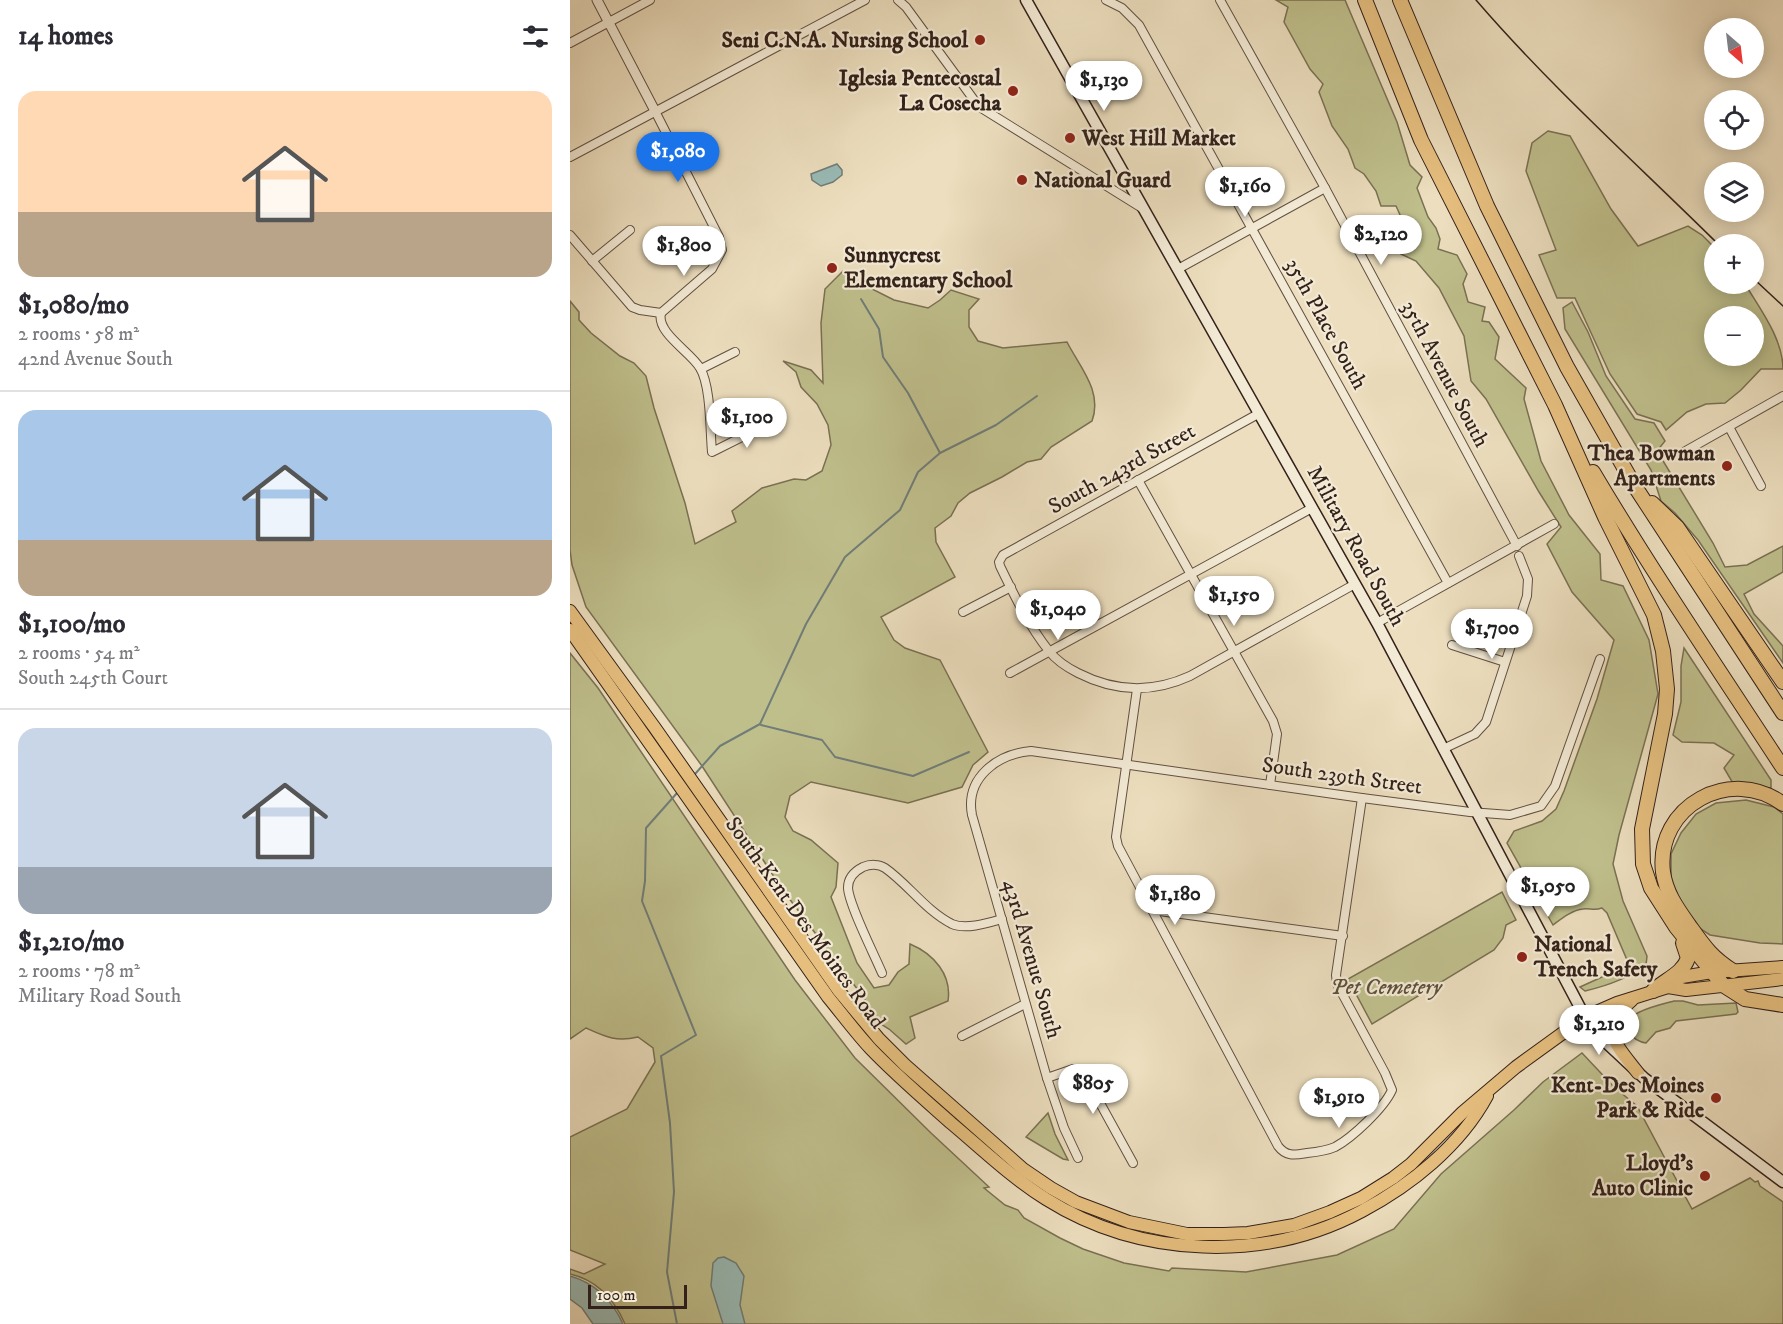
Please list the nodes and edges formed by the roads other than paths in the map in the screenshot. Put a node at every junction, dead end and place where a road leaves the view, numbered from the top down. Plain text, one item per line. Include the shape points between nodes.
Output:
1 (597, 0) edge
2 (650, 0) edge
3 (865, 0) edge
4 (898, 0) edge
5 (1106, 0) edge
6 (1220, 0) edge
7 (1365, 0) edge
8 (1400, 0) edge
9 (1031, 2) edge
10 (609, 22) junction
11 (570, 43) edge
12 (655, 111) junction
13 (570, 157) edge
14 (1325, 188) junction
15 (1142, 208) junction
16 (1252, 228) junction
17 (630, 231) dead end
18 (570, 235) edge
19 (592, 261) junction
20 (1178, 270) junction
21 (661, 313) junction
22 (735, 352) dead end
23 (701, 369) junction
24 (1783, 396) edge
25 (1555, 405) junction
26 (1258, 414) junction
27 (770, 423) dead end
28 (1729, 427) junction
29 (1682, 453) dead end
30 (1138, 480) junction
31 (1634, 485) junction
32 (1761, 486) dead end
33 (1312, 508) junction
34 (1554, 524) dead end
35 (1517, 546) junction
36 (1519, 556) dead end
37 (1191, 575) junction
38 (1356, 584) junction
39 (1448, 584) junction
40 (1011, 587) junction
41 (570, 611) edge
42 (963, 612) dead end
43 (1377, 622) junction
44 (570, 630) edge
45 (1452, 645) dead end
46 (1050, 652) junction
47 (1233, 652) junction
48 (1600, 659) dead end
49 (1505, 662) junction
50 (1010, 673) dead end
51 (1783, 682) edge
52 (1137, 689) junction
53 (1783, 713) edge
54 (1443, 749) junction
55 (1127, 766) junction
56 (1783, 768) edge
57 (985, 770) joint
58 (1270, 785) junction
59 (1362, 798) junction
60 (1783, 804) edge
61 (1476, 812) junction
62 (1152, 910) junction
63 (1002, 919) junction
64 (1676, 927) junction
65 (1343, 936) junction
66 (1783, 966) edge
67 (1734, 970) junction
68 (1712, 972) junction
69 (882, 973) dead end
70 (1783, 979) edge
71 (1723, 985) junction
72 (1668, 987) junction
73 (1653, 991) junction
74 (1636, 997) junction
75 (1025, 1004) junction
76 (1783, 1005) edge
77 (1585, 1017) junction
78 (962, 1036) dead end
79 (1638, 1073) junction
80 (1047, 1078) junction
81 (1489, 1092) junction
82 (1078, 1158) dead end
83 (1133, 1163) dead end
84 (1783, 1182) edge

1 - 10 street
2 - 10 street
3 - 12 street
4 - 15 street via 983,109
5 - 16 street, 35th Place South via 1122,8 1139,25
6 - 14 street, 35th Avenue South
7 - 25 highway via 1421,140
8 - 31 highway via 1519,272
9 - 15 main road, Military Road South
10 - 11 street
10 - 12 street
12 - 13 street
12 - 21 street via 722,250 712,269
14 - 16 street
14 - 35 street, 35th Avenue South
15 - 20 main road, Military Road South
16 - 20 street
16 - 39 street, 35th Place South
17 - 19 street
18 - 19 street
19 - 21 street via 632,307
20 - 26 main road, Military Road South
21 - 23 street via 659,319 665,330
22 - 23 street
23 - 27 street via 708,398 712,452
24 - 28 street
25 - 56 highway via 1636,544
25 - 64 highway via 1660,633 1666,702 1641,844 1651,888
26 - 30 street, South 243rd Street
26 - 33 main road, Military Road South
28 - 29 street
28 - 32 street
30 - 37 street
30 - 40 street, South 243rd Street via 1003,555 999,564
31 - 51 highway via 1677,527
31 - 53 highway
33 - 37 street
33 - 38 main road, Military Road South
34 - 35 street
35 - 39 street
36 - 49 street via 1528,587
37 - 46 street
37 - 47 street
38 - 43 main road, Military Road South
38 - 47 street
39 - 43 street
40 - 42 street
40 - 46 street
41 - 81 highway, South Kent Des Moines Road via 860,1018 905,1065 1005,1154 1041,1182 1076,1202 1129,1222 1187,1234 1248,1233 1294,1225 1351,1203 1394,1178
43 - 54 main road, Military Road South
44 - 81 highway, South Kent Des Moines Road via 854,1029 885,1063 1001,1166 1059,1207 1124,1234 1172,1244 1209,1248 1303,1235 1345,1220 1416,1176 1476,1117
45 - 49 street
46 - 50 street
46 - 52 street via 1096,682
47 - 52 street via 1182,680
47 - 58 street via 1276,727
48 - 61 street, South 239th Street via 1548,798 1541,806 1510,815
49 - 54 street via 1483,726 1472,736
52 - 55 street
54 - 61 main road, Military Road South
55 - 57 street, South 239th Street via 1031,751 1006,756
55 - 58 street, South 239th Street
55 - 62 street via 1116,841
57 - 63 street, 43rd Avenue South via 976,782 971,807
58 - 59 street, South 239th Street
59 - 61 street, South 239th Street
59 - 65 street
60 - 67 highway via 1768,794 1746,788 1710,793 1683,812 1666,841 1663,870 1673,902 1715,960
61 - 77 main road, Military Road South
62 - 65 street
62 - 65 street via 1278,1146 1290,1155 1341,1143 1387,1100 1392,1090 1337,984
63 - 69 street via 976,925 952,924 883,867 861,868 848,887
63 - 75 street, 43rd Avenue South
64 - 68 highway
64 - 73 highway via 1688,953 1687,962
66 - 67 highway, South Kent Des Moines Road
67 - 68 highway, South Kent Des Moines Road
68 - 71 highway
68 - 72 highway, South Kent Des Moines Road via 1682,977
70 - 71 highway, South Kent Des Moines Road
71 - 72 highway, South Kent Des Moines Road via 1686,990
71 - 76 highway via 1745,999
72 - 73 highway, South Kent Des Moines Road
73 - 74 highway, South Kent Des Moines Road
74 - 77 highway, South Kent Des Moines Road
74 - 79 highway via 1618,1012 1613,1030 1617,1044
75 - 78 street
75 - 80 street, 43rd Avenue South
77 - 79 main road, Military Road South
77 - 81 highway, South Kent Des Moines Road via 1538,1049
79 - 84 main road, Military Road South
80 - 82 street, 43rd Avenue South
80 - 83 street via 1073,1070 1084,1074

